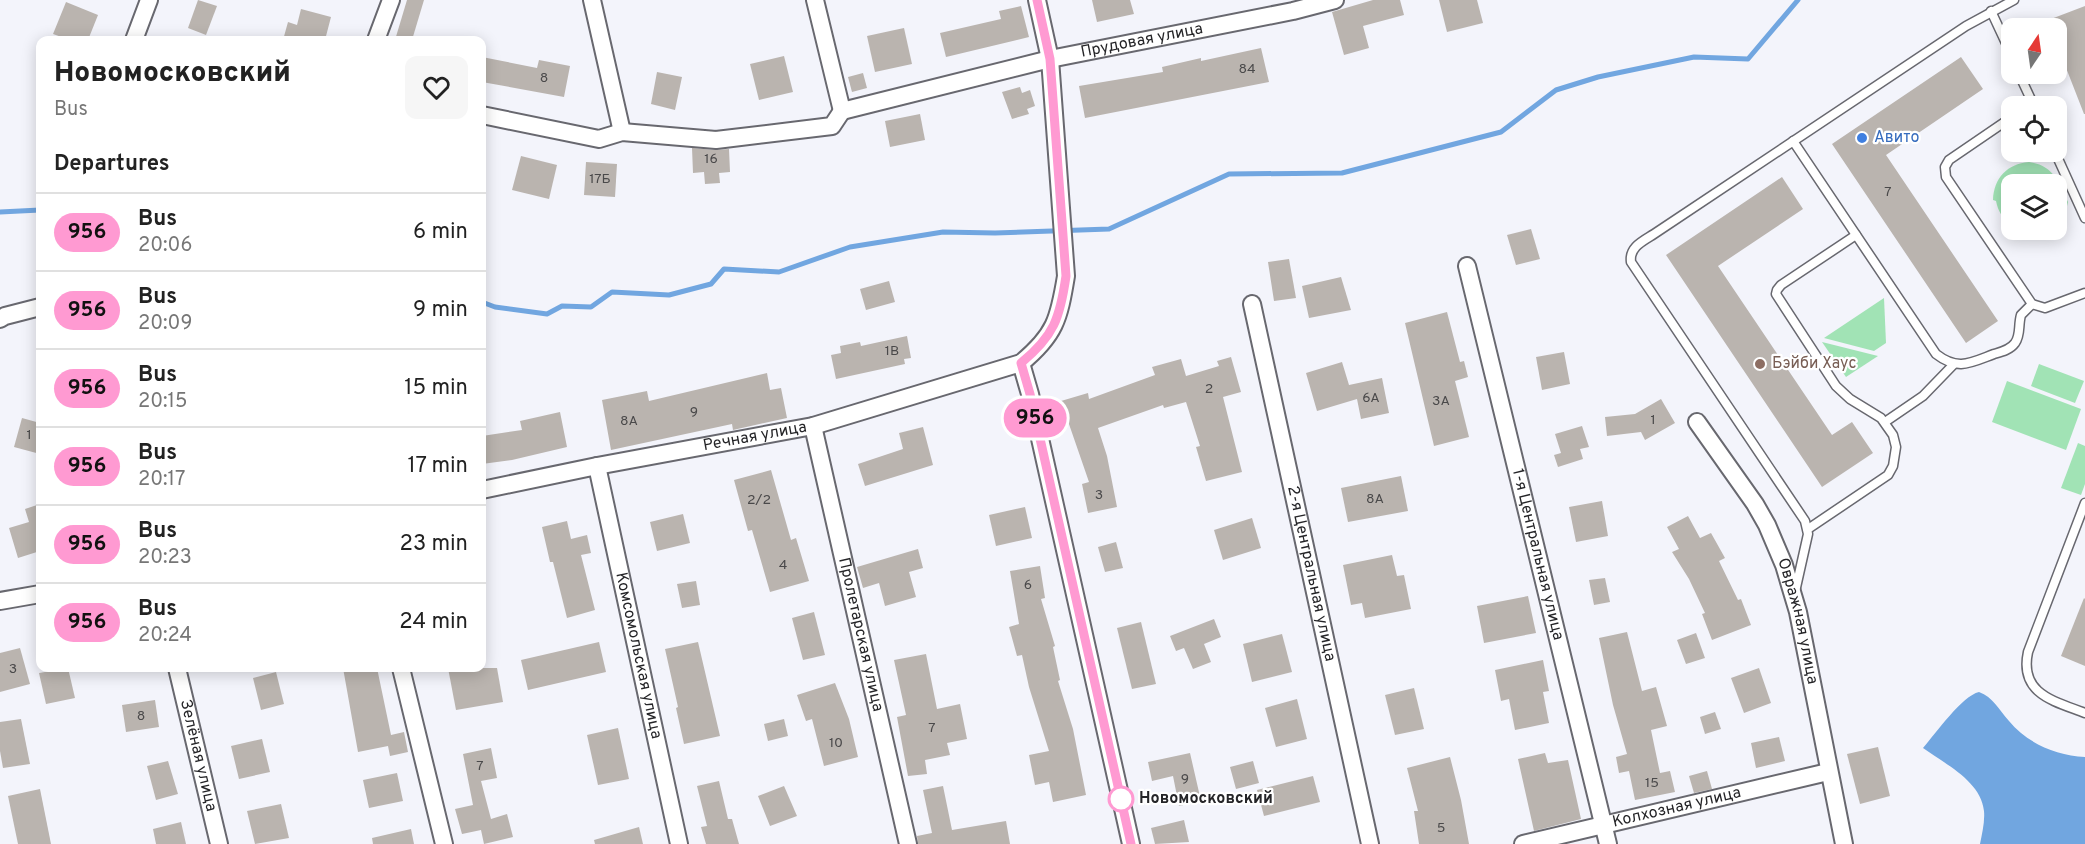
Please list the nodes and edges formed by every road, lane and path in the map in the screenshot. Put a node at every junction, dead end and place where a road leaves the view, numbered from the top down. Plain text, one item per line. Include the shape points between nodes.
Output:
1 (149, 0) edge
2 (390, 0) edge
3 (592, 0) edge
4 (815, 0) edge
5 (1037, 0) edge
6 (1335, 0) edge
7 (2014, 0) edge
8 (1292, 6) edge
9 (1991, 11) junction
10 (2001, 32) edge
11 (136, 36) edge
12 (377, 36) edge
13 (1050, 59) junction
14 (842, 111) junction
15 (486, 116) edge
16 (2001, 125) edge
17 (622, 132) junction
18 (1793, 141) junction
19 (2060, 162) edge
20 (2085, 218) edge
21 (1856, 235) junction
22 (1467, 266) dead end
23 (2085, 293) edge
24 (1252, 304) dead end
25 (2032, 304) junction
26 (36, 308) edge
27 (0, 320) edge
28 (1021, 363) junction
29 (1954, 364) junction
30 (1697, 422) dead end
31 (1885, 422) junction
32 (813, 426) junction
33 (597, 466) junction
34 (486, 489) edge
35 (2085, 503) edge
36 (1808, 529) junction
37 (36, 595) edge
38 (1794, 597) junction
39 (0, 601) edge
40 (178, 672) edge
41 (402, 672) edge
42 (2085, 713) edge
43 (1828, 772) junction
44 (1604, 826) junction
45 (219, 844) edge
46 (444, 844) edge
47 (679, 844) edge
48 (908, 844) edge
49 (1131, 844) edge
50 (1370, 844) edge
51 (1523, 844) edge
52 (1608, 844) edge
53 (1844, 844) edge

1 - 11 street
2 - 12 street
3 - 17 street
4 - 14 street
5 - 13 street
6 - 8 street, Прудовая улица
7 - 9 lane
8 - 13 street, Прудовая улица
9 - 10 lane
9 - 18 lane
13 - 14 street, Прудовая улица
13 - 28 street via 1066,276 1053,328 1040,347
14 - 17 street via 832,126 716,140
15 - 17 street via 599,139
16 - 25 lane via 1949,160 1945,172
18 - 21 lane
18 - 36 lane via 1634,248 1630,256
19 - 20 lane
21 - 29 lane via 1935,354
21 - 31 lane via 1781,285 1776,294 1836,386
22 - 44 street, 1-я Центральная улица
23 - 25 lane via 2045,308
24 - 50 street, 2-я Центральная улица
25 - 29 lane via 2021,315 2019,336 2011,348 1968,364
26 - 27 street
28 - 32 street, Речная улица
28 - 49 street
29 - 31 lane via 1923,396
30 - 38 street, Овражная улица via 1767,525
31 - 36 lane via 1896,447 1888,475
32 - 33 street, Речная улица
32 - 48 street, Пролетарская улица
33 - 34 street, Речная улица
33 - 47 street, Комсомольская улица
35 - 42 lane via 2026,665 2030,681 2044,697
36 - 38 lane
37 - 39 street
38 - 43 street, Овражная улица
40 - 45 street, Зелёная улица
41 - 46 street
43 - 44 street, Колхозная улица
43 - 53 street, Овражная улица
44 - 51 street, Колхозная улица
44 - 52 street, 1-я Центральная улица

